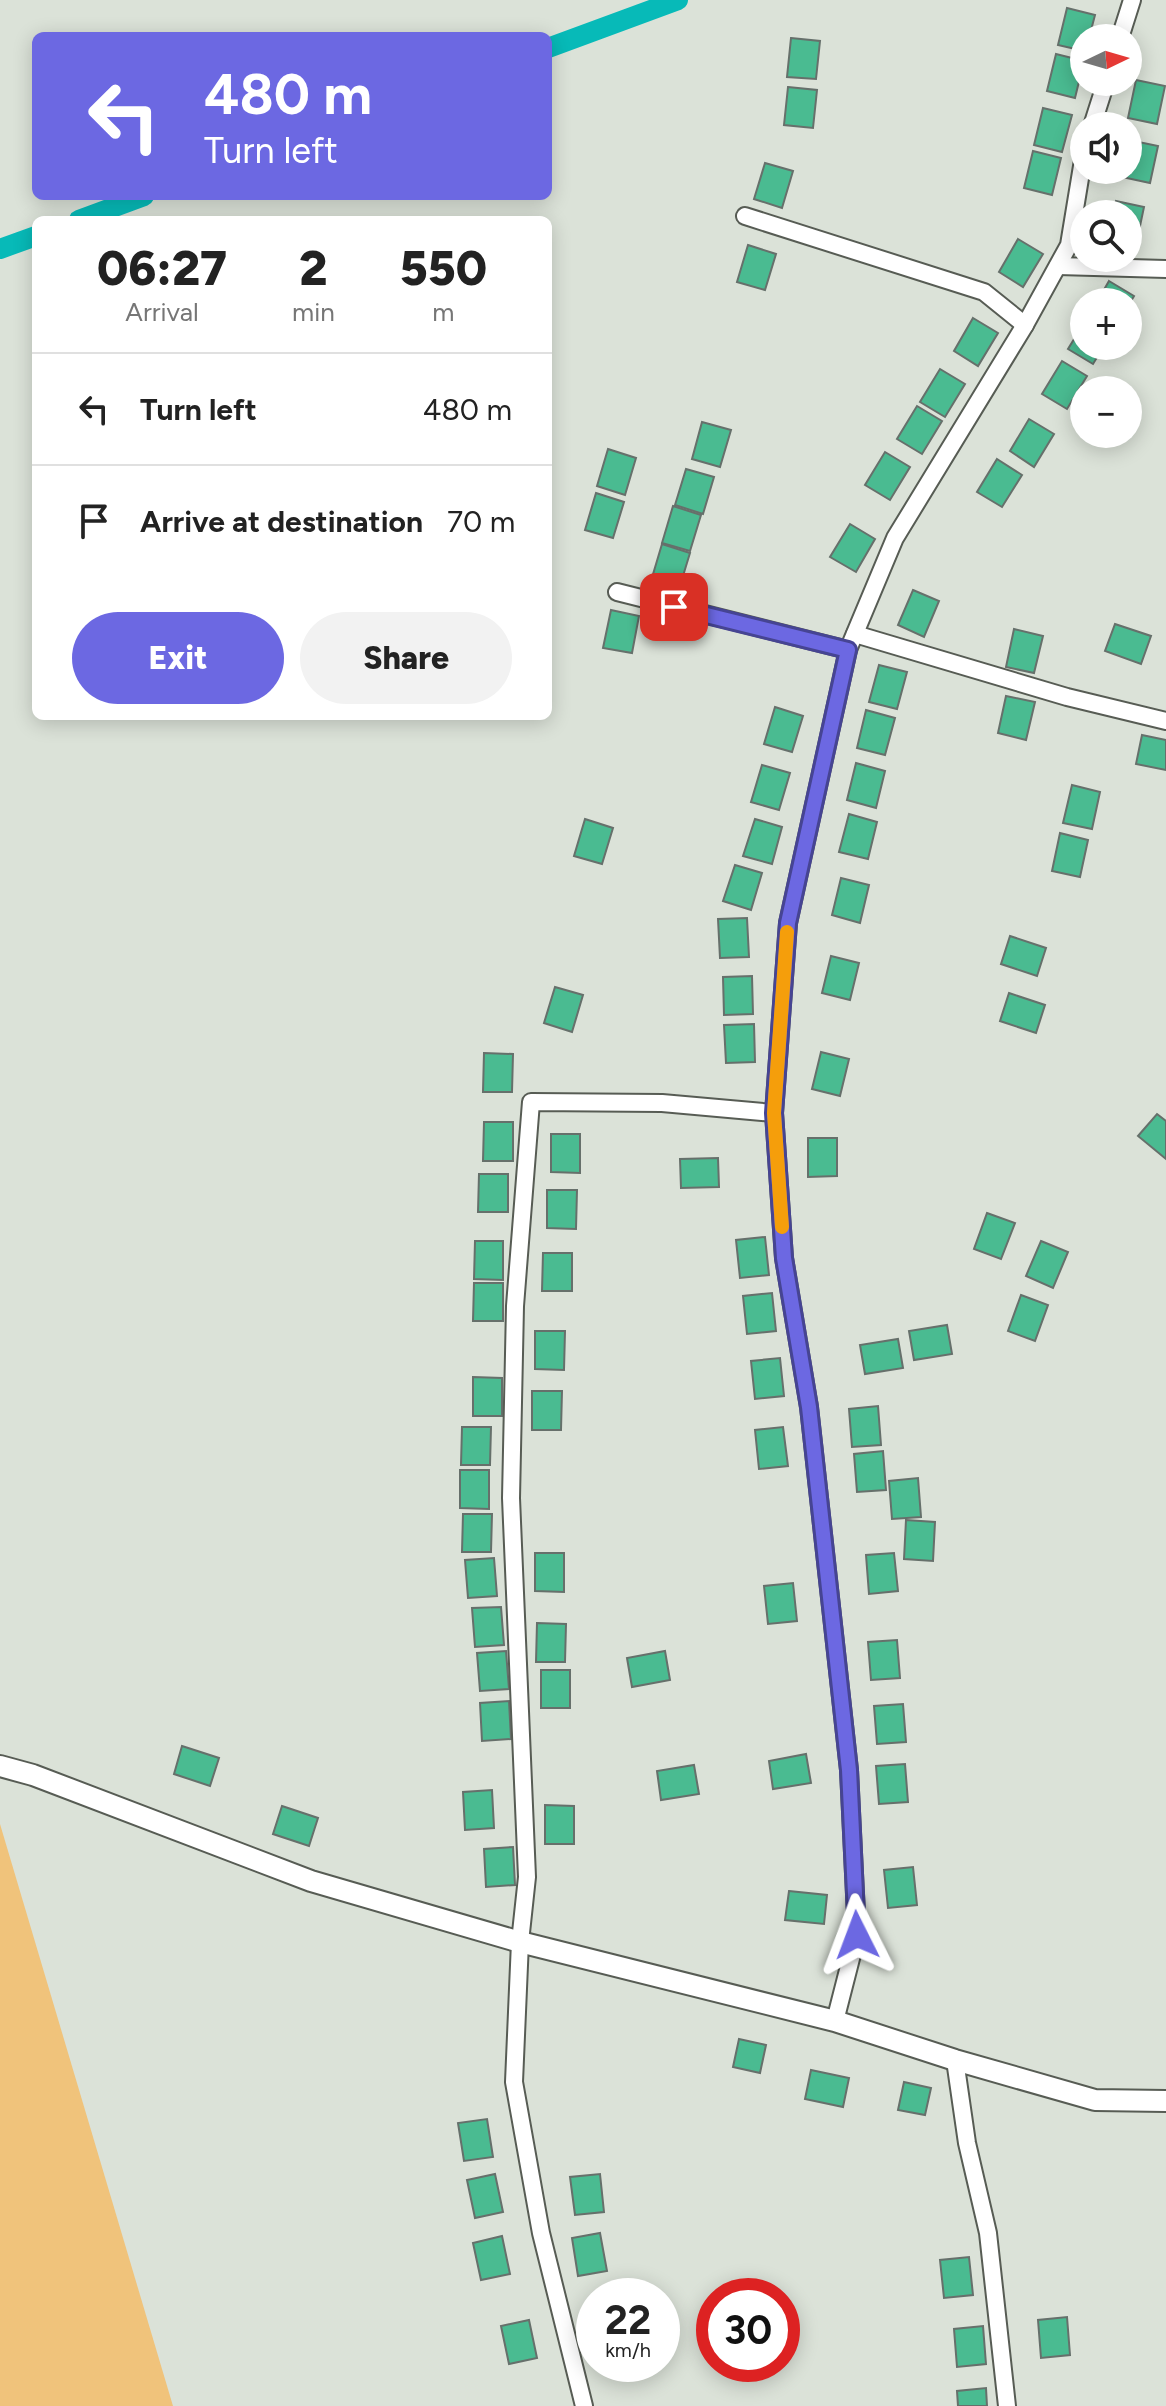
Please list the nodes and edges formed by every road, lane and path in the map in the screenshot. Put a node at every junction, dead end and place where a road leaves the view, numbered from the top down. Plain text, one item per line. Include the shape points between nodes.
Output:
1 (1132, 0) edge
2 (1124, 24) edge
3 (1079, 184) edge
4 (745, 216) dead end
5 (1058, 266) junction
6 (1166, 269) edge
7 (1025, 325) junction
8 (617, 592) dead end
9 (851, 642) junction
10 (1166, 721) edge
11 (774, 1113) junction
12 (0, 1766) edge
13 (520, 1942) junction
14 (835, 2021) junction
15 (955, 2060) junction
16 (1166, 2101) edge
17 (584, 2406) edge
18 (1007, 2406) edge

1 - 2 street
3 - 5 street via 1069,245
4 - 7 street via 984,292
5 - 6 street
5 - 7 street
7 - 9 street via 895,538
8 - 9 street
9 - 10 street
9 - 11 street via 788,923
11 - 13 street via 662,1103 531,1102 515,1306 511,1498 527,1877
11 - 14 street via 784,1258 809,1407 849,1770 857,1935
12 - 13 street via 311,1881
13 - 14 street
13 - 17 street via 514,2082 541,2233
14 - 15 street
15 - 16 street via 1095,2100
15 - 18 street via 988,2233

